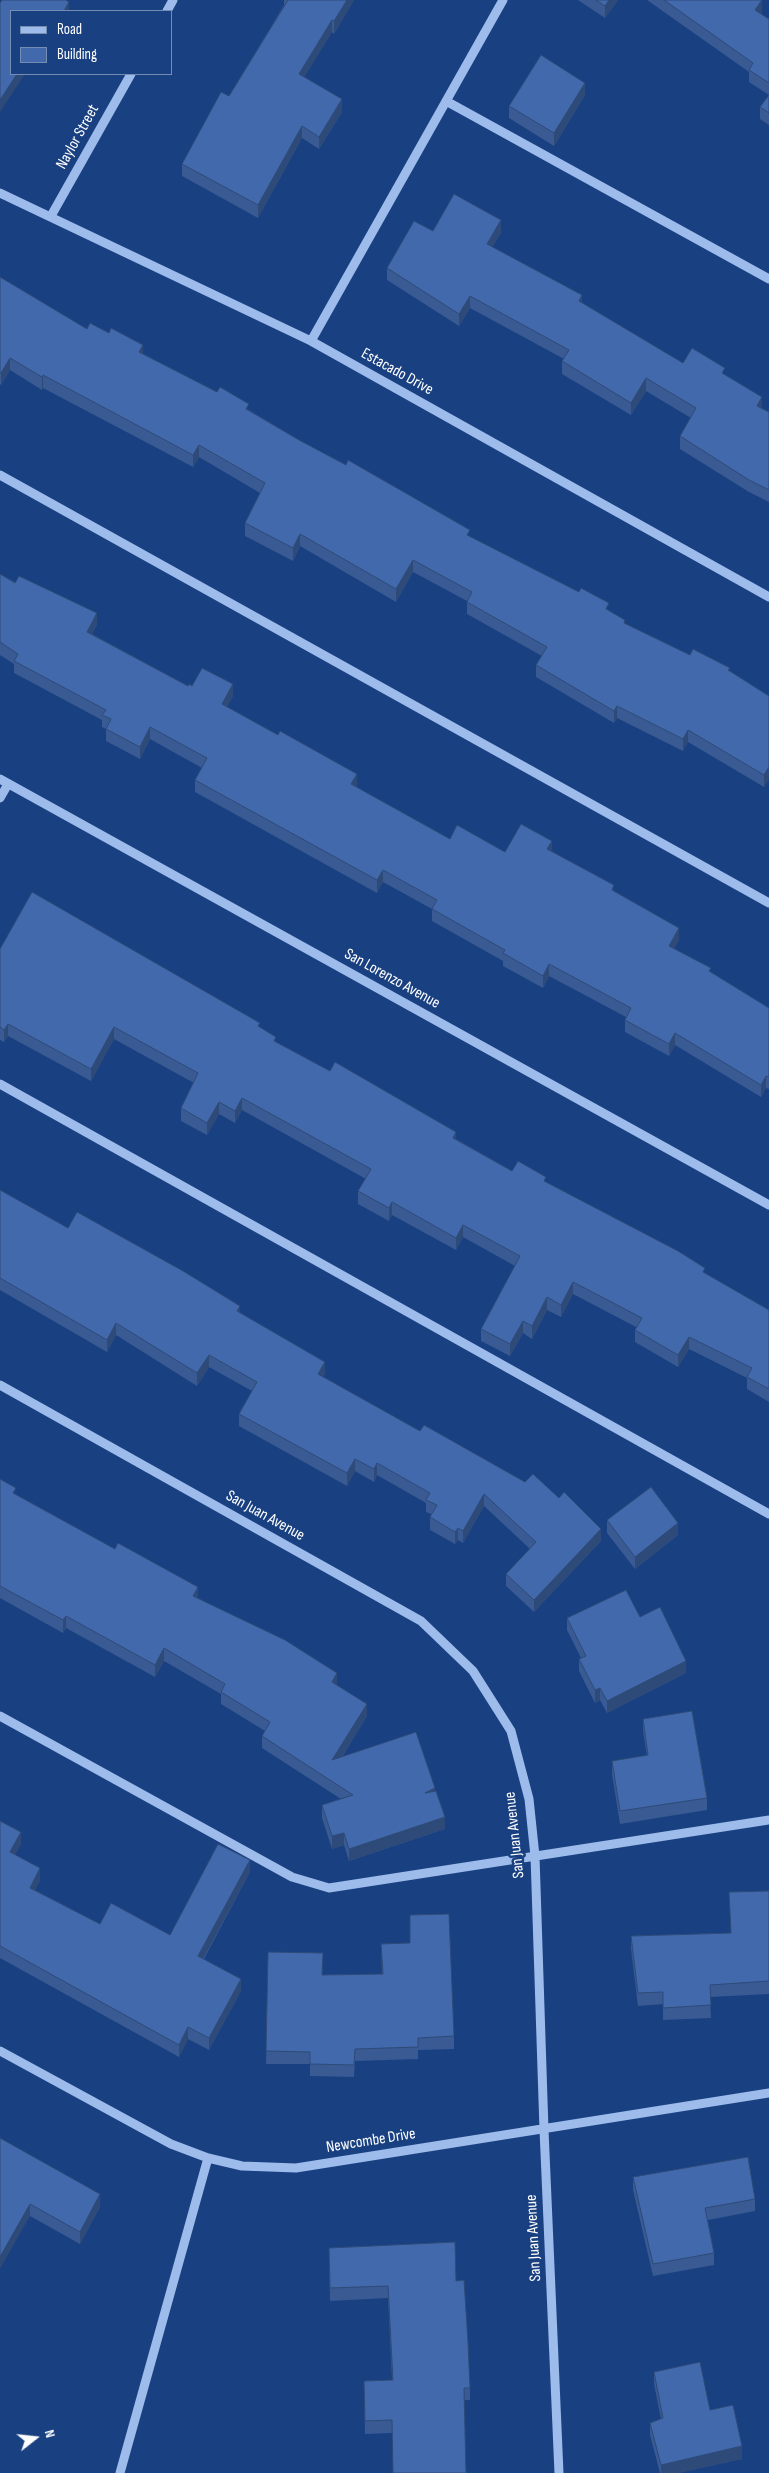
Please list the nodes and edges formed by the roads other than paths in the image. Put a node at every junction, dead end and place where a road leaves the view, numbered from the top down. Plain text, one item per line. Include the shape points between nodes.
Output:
1 (503, 0) edge
2 (130, 75) edge
3 (446, 101) junction
4 (0, 193) edge
5 (51, 216) junction
6 (769, 279) edge
7 (311, 340) junction
8 (0, 475) edge
9 (769, 597) edge
10 (4, 782) edge
11 (0, 798) edge
12 (769, 903) edge
13 (0, 1084) edge
14 (769, 1205) edge
15 (0, 1385) edge
16 (769, 1514) edge
17 (0, 1716) edge
18 (769, 1820) edge
19 (535, 1856) junction
20 (0, 2052) edge
21 (769, 2093) edge
22 (544, 2130) junction
23 (208, 2158) junction
24 (120, 2473) edge
25 (559, 2473) edge

1 - 3 street
2 - 5 street, Naylor Street
3 - 6 street
3 - 7 street
4 - 5 street, Estacado Drive
5 - 7 street, Estacado Drive
7 - 9 street, Estacado Drive
8 - 12 street
10 - 11 street
10 - 14 street, San Lorenzo Avenue
13 - 16 street
15 - 19 street, San Juan Avenue via 421,1622 473,1671 511,1730 529,1799
17 - 19 street via 292,1877 329,1888
18 - 19 street
19 - 22 street, San Juan Avenue
20 - 23 street, Newcombe Drive via 170,2144
21 - 22 street, Newcombe Drive
22 - 23 street, Newcombe Drive via 296,2168 242,2166
22 - 25 street, San Juan Avenue
23 - 24 street

